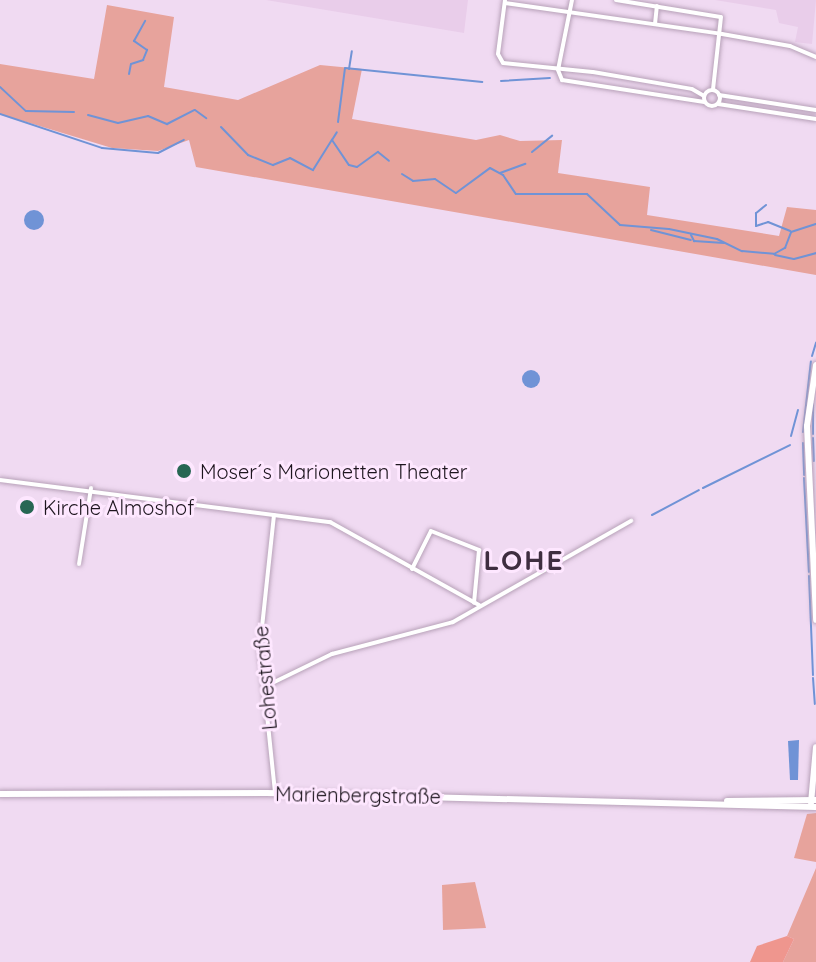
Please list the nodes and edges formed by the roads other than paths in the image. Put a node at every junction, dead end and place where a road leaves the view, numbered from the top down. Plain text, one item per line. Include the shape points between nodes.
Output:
1 (572, 0) edge
2 (616, 0) edge
3 (505, 1) edge
4 (657, 6) junction
5 (571, 12) junction
6 (655, 25) junction
7 (722, 34) junction
8 (816, 57) edge
9 (558, 70) junction
10 (713, 90) junction
11 (719, 95) junction
12 (704, 99) junction
13 (718, 104) junction
14 (816, 110) edge
15 (816, 119) edge
16 (816, 365) edge
17 (0, 480) edge
18 (91, 488) junction
19 (274, 515) junction
20 (631, 521) dead end
21 (79, 564) dead end
22 (412, 569) junction
23 (476, 604) junction
24 (816, 620) edge
25 (264, 687) junction
26 (816, 747) edge
27 (275, 793) junction
28 (0, 794) edge
29 (814, 803) edge

1 - 5 street
2 - 4 street
3 - 5 street
3 - 9 street via 499,59
4 - 6 street
4 - 7 street via 716,15 723,20
5 - 6 street
5 - 9 street
6 - 7 street
7 - 8 street via 790,46
7 - 10 street
9 - 12 street via 692,89
9 - 12 street via 562,80
10 - 11 street
10 - 12 street
11 - 13 street
11 - 14 street
12 - 13 street
13 - 15 street
16 - 24 main road via 807,419
17 - 18 street
18 - 19 street via 170,505
18 - 21 street
19 - 22 street via 330,522
19 - 25 street, Lohestraße via 260,607
20 - 23 street
22 - 23 street
22 - 23 street via 431,531 479,550
23 - 25 street via 433,630 332,654
25 - 27 street, Lohestraße
26 - 29 main road
27 - 28 main road, Marienbergstraße
27 - 29 main road, Marienbergstraße

